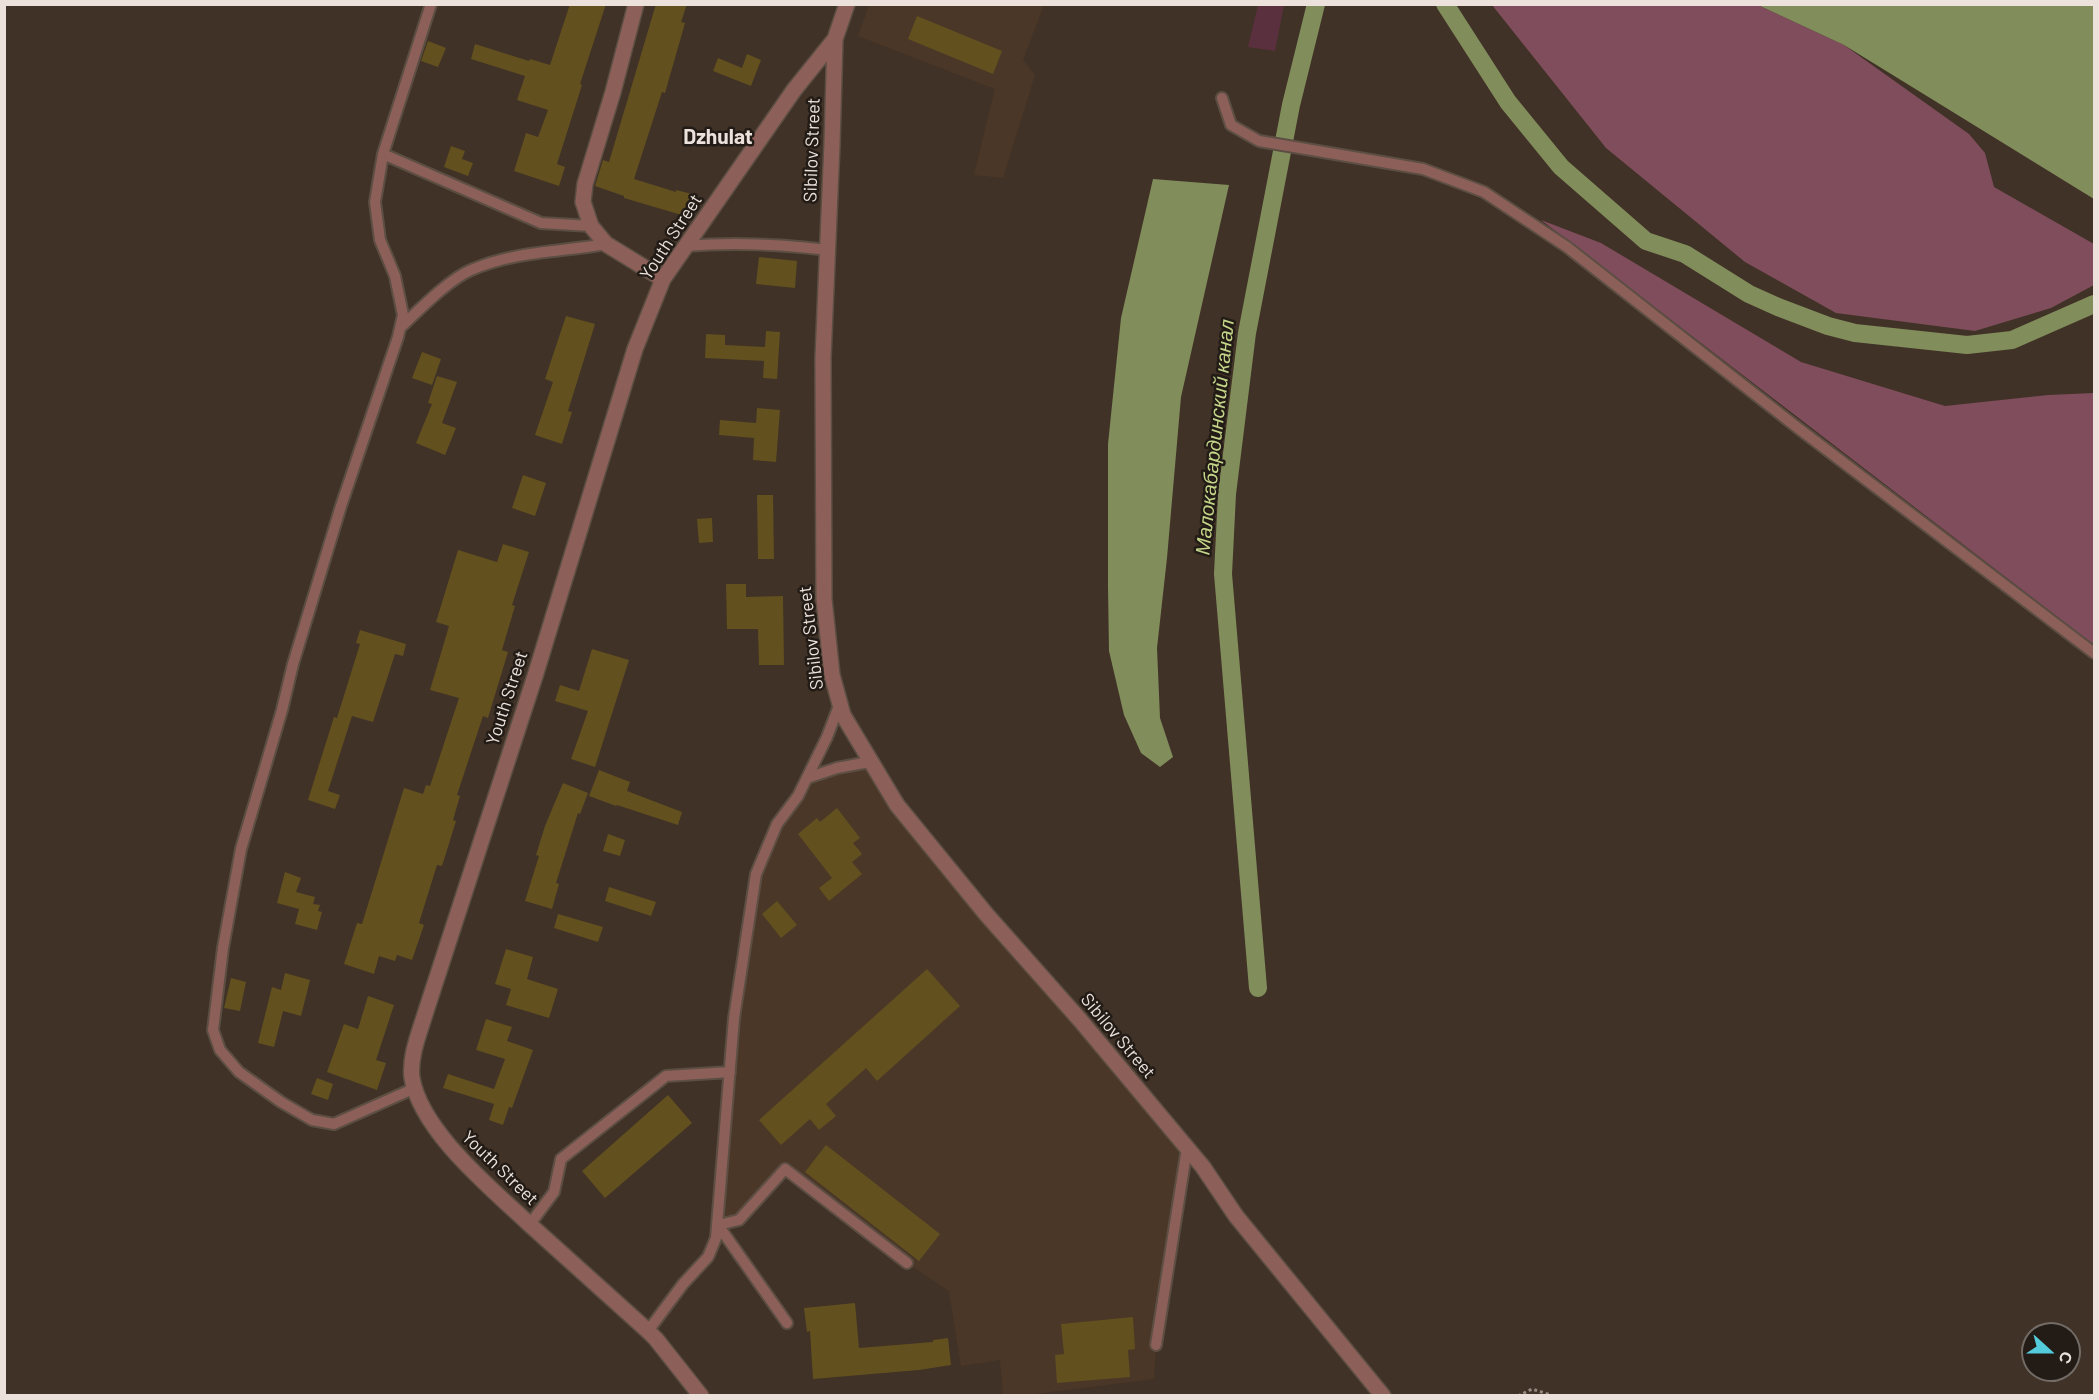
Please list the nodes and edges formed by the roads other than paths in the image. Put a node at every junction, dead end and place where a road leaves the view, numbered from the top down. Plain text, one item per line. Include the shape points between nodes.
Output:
1 (431, 4) edge
2 (636, 4) edge
3 (847, 4) edge
4 (835, 39) junction
5 (1222, 98) dead end
6 (383, 154) junction
7 (591, 226) junction
8 (606, 244) junction
9 (685, 246) junction
10 (828, 250) junction
11 (663, 279) junction
12 (400, 328) junction
13 (2094, 653) edge
14 (840, 702) junction
15 (869, 762) junction
16 (807, 778) junction
17 (730, 1072) junction
18 (415, 1088) junction
19 (1187, 1148) junction
20 (530, 1224) junction
21 (718, 1225) junction
22 (907, 1263) dead end
23 (788, 1323) dead end
24 (648, 1331) junction
25 (1156, 1345) dead end
26 (701, 1395) edge
27 (1383, 1395) edge

1 - 6 lane
2 - 7 street via 585,184 583,202
3 - 4 street, Sibilov Street
4 - 9 street, Youth Street via 794,90
4 - 10 street, Sibilov Street
5 - 13 lane via 1231,125 1259,141 1423,170 1484,192 1567,247
6 - 7 lane via 541,223
6 - 12 lane via 375,202 380,240 395,276 403,315
7 - 8 street
8 - 11 street
8 - 12 lane via 521,254 470,270 431,298
9 - 10 lane via 726,243
9 - 11 street, Youth Street
10 - 14 street, Sibilov Street via 823,358 824,599 832,675
11 - 18 street, Youth Street via 635,349 536,673 426,1011 413,1060
12 - 18 lane via 292,664 241,849 213,1030 220,1050 239,1072 312,1120 334,1124
14 - 15 street, Sibilov Street
14 - 16 lane
15 - 16 lane
15 - 19 street, Sibilov Street via 897,806
16 - 17 lane via 777,824 756,873 734,1018
17 - 20 lane via 666,1076 561,1159 554,1192
17 - 21 lane
18 - 20 street, Youth Street via 444,1140
19 - 25 lane
19 - 27 street, Sibilov Street via 1236,1216
20 - 24 street, Youth Street
21 - 22 lane via 739,1220 784,1168
21 - 23 lane
21 - 24 lane via 708,1257
24 - 26 street, Youth Street

